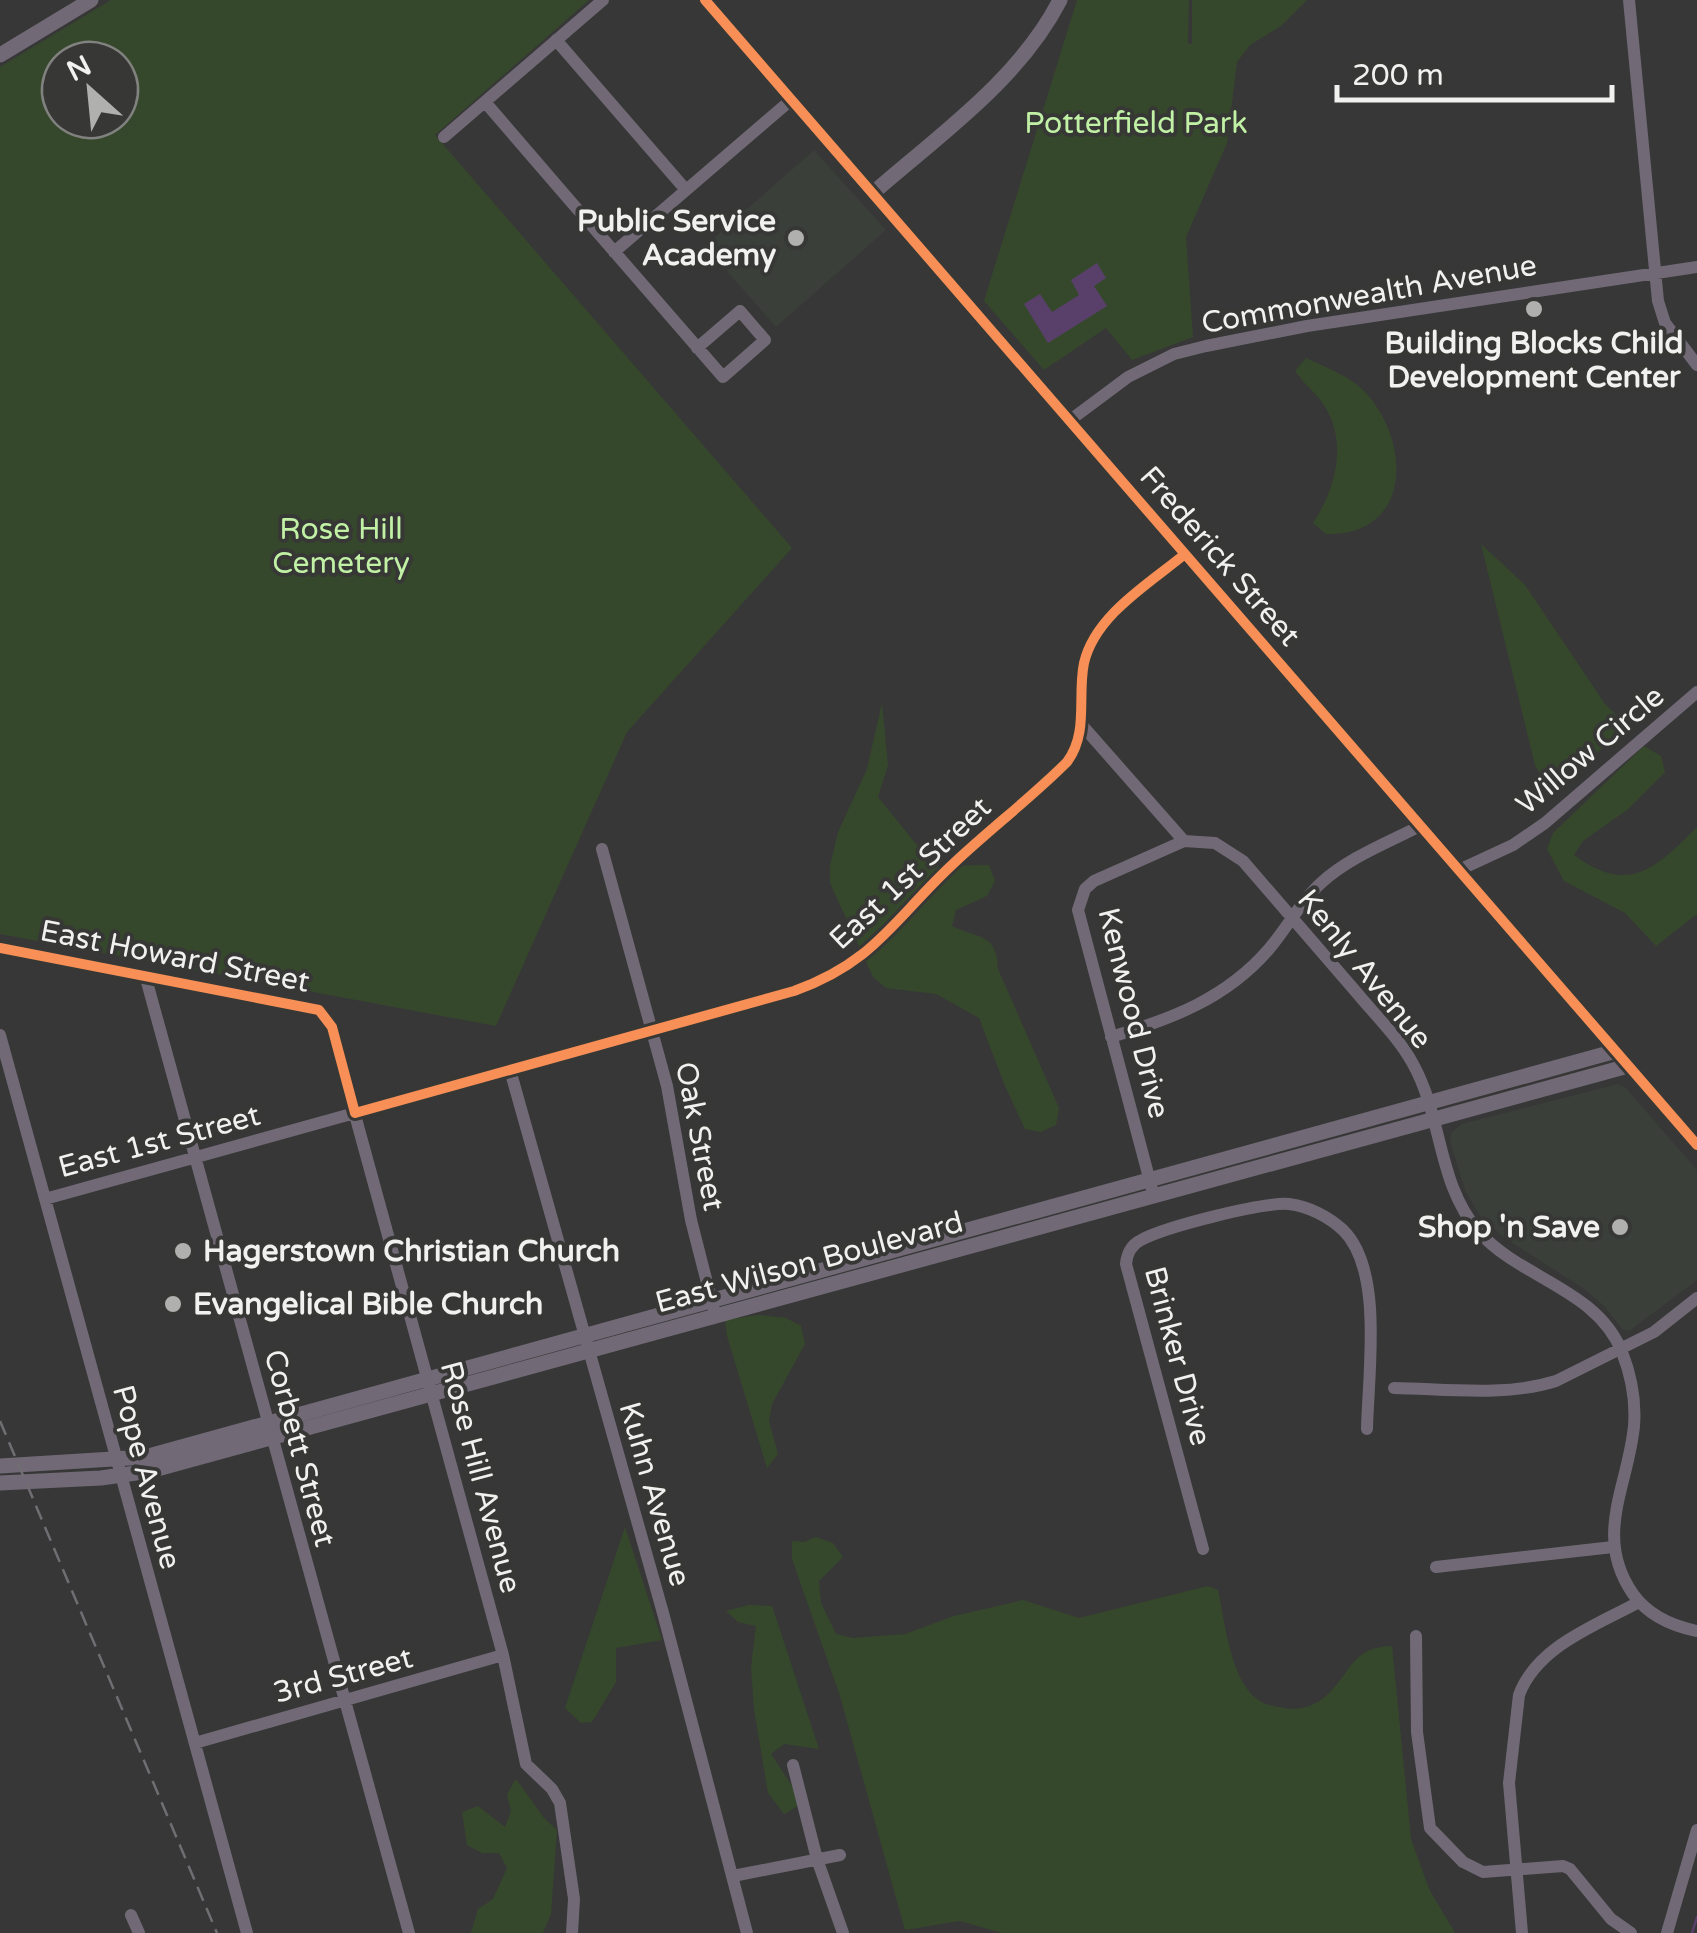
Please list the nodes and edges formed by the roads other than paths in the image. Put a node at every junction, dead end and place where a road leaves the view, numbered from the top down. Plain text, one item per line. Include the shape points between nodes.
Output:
1 (91, 0) edge
2 (705, 0) edge
3 (1060, 0) edge
4 (1629, 0) edge
5 (602, 1) edge
6 (556, 40) junction
7 (0, 56) edge
8 (791, 100) junction
9 (484, 102) junction
10 (444, 137) dead end
11 (686, 190) junction
12 (872, 193) junction
13 (614, 252) junction
14 (1697, 267) edge
15 (1654, 274) junction
16 (698, 348) junction
17 (1697, 365) edge
18 (1069, 420) junction
19 (1185, 554) junction
20 (1697, 692) edge
21 (1081, 724) junction
22 (1420, 826) junction
23 (1184, 842) junction
24 (602, 849) dead end
25 (1460, 870) junction
26 (1292, 917) junction
27 (0, 948) edge
28 (145, 975) junction
29 (332, 1027) joint
30 (651, 1030) junction
31 (0, 1035) edge
32 (1110, 1037) junction
33 (1616, 1051) junction
34 (1564, 1065) junction
35 (1628, 1066) junction
36 (510, 1070) junction
37 (1513, 1098) junction
38 (1428, 1102) junction
39 (355, 1113) junction
40 (1433, 1120) junction
41 (1697, 1145) edge
42 (194, 1158) junction
43 (1150, 1179) junction
44 (1154, 1196) junction
45 (45, 1198) junction
46 (1697, 1298) edge
47 (712, 1300) junction
48 (716, 1317) junction
49 (586, 1343) junction
50 (1621, 1349) junction
51 (431, 1385) junction
52 (1394, 1388) dead end
53 (1367, 1429) dead end
54 (270, 1431) junction
55 (0, 1466) edge
56 (119, 1469) junction
57 (0, 1483) edge
58 (1613, 1547) junction
59 (1204, 1549) dead end
60 (1436, 1567) dead end
61 (1639, 1602) junction
62 (1697, 1632) edge
63 (1416, 1636) dead end
64 (503, 1655) junction
65 (344, 1700) junction
66 (195, 1743) junction
67 (793, 1765) dead end
68 (1697, 1830) edge
69 (840, 1855) dead end
70 (817, 1859) junction
71 (1515, 1872) junction
72 (733, 1876) junction
73 (131, 1916) dead end
74 (138, 1933) edge
75 (247, 1933) edge
76 (409, 1933) edge
77 (572, 1933) edge
78 (747, 1933) edge
79 (843, 1933) edge
80 (1522, 1933) edge
81 (1631, 1933) edge
82 (1667, 1933) edge

1 - 7 main road
2 - 8 main road, Frederick Street
3 - 12 main road via 1007,74
4 - 15 street
5 - 6 street
6 - 9 street
6 - 11 street
8 - 11 street
8 - 12 main road, Frederick Street
9 - 10 street
9 - 13 street
11 - 13 street
12 - 18 main road, Frederick Street
13 - 16 street
14 - 15 street, Commonwealth Avenue
15 - 17 street via 1665,323
15 - 18 street, Commonwealth Avenue via 1206,346 1128,377
16 - 16 street via 740,311 766,340 722,377
18 - 19 main road, Frederick Street
19 - 21 street, East 1st Street via 1096,636 1083,672
19 - 22 main road, Frederick Street
20 - 25 street, Willow Circle via 1546,823
21 - 23 street
21 - 30 street, East 1st Street via 1067,762 851,965 794,991
22 - 25 main road, Frederick Street
22 - 26 street via 1336,871
23 - 26 street, Kenly Avenue via 1228,848
23 - 32 street, Kenwood Drive via 1094,881 1081,898 1079,923
24 - 30 street, Oak Street
25 - 33 main road, Frederick Street
26 - 32 street via 1252,967 1215,996 1170,1019
26 - 38 street, Kenly Avenue via 1399,1042
27 - 28 street, East Howard Street
28 - 29 street, East Howard Street via 314,1008
28 - 42 street, Corbett Street
29 - 39 street, Rose Hill Avenue
30 - 36 street, East 1st Street
30 - 47 street, Oak Street
31 - 45 street, Pope Avenue
32 - 43 street, Kenwood Drive
33 - 34 main road, East Wilson Boulevard
33 - 35 main road, Frederick Street
34 - 37 main road via 1556,1076 1515,1088
34 - 38 main road, East Wilson Boulevard
35 - 37 main road, East Wilson Boulevard
35 - 41 main road, Frederick Street
36 - 39 street, East 1st Street
36 - 49 street, Kuhn Avenue
37 - 40 main road, East Wilson Boulevard
38 - 40 street, Kenly Avenue
38 - 43 main road, East Wilson Boulevard
39 - 42 street, East 1st Street
39 - 51 street, Rose Hill Avenue
40 - 44 main road, East Wilson Boulevard
40 - 50 street, Kenly Avenue via 1450,1184 1469,1220 1508,1257 1586,1304
42 - 45 street, East 1st Street
42 - 54 street, Corbett Street
43 - 44 street, Kenwood Drive
43 - 47 main road, East Wilson Boulevard
44 - 48 main road, East Wilson Boulevard
45 - 56 street, Pope Avenue
46 - 50 street
47 - 48 street, Oak Street
47 - 49 main road, East Wilson Boulevard
48 - 49 main road, East Wilson Boulevard
49 - 51 main road, East Wilson Boulevard
49 - 72 street, Kuhn Avenue
50 - 52 street via 1539,1386
50 - 58 street, Kenly Avenue via 1634,1428
51 - 54 main road, East Wilson Boulevard
51 - 64 street, Rose Hill Avenue
53 - 59 street, Brinker Drive via 1368,1276 1343,1230 1310,1210 1275,1204 1139,1240 1126,1264
54 - 56 main road, East Wilson Boulevard
54 - 65 street, Corbett Street
55 - 56 main road, East Wilson Boulevard
56 - 57 main road, East Wilson Boulevard
56 - 66 street, Pope Avenue
58 - 60 street
58 - 61 street, Kenly Avenue
61 - 62 street via 1666,1622
61 - 71 street via 1557,1648 1524,1682 1509,1783
63 - 71 street via 1417,1732 1430,1828 1473,1868
64 - 65 street, 3rd Street
64 - 77 street, Rose Hill Avenue via 526,1764 560,1804 574,1899
65 - 66 street, 3rd Street
65 - 76 street, Corbett Street
66 - 75 street, Pope Avenue
67 - 70 street
68 - 82 street
69 - 70 street
70 - 72 street
70 - 79 street
71 - 80 street
71 - 81 street via 1570,1869
72 - 78 street, Kuhn Avenue
73 - 74 street

